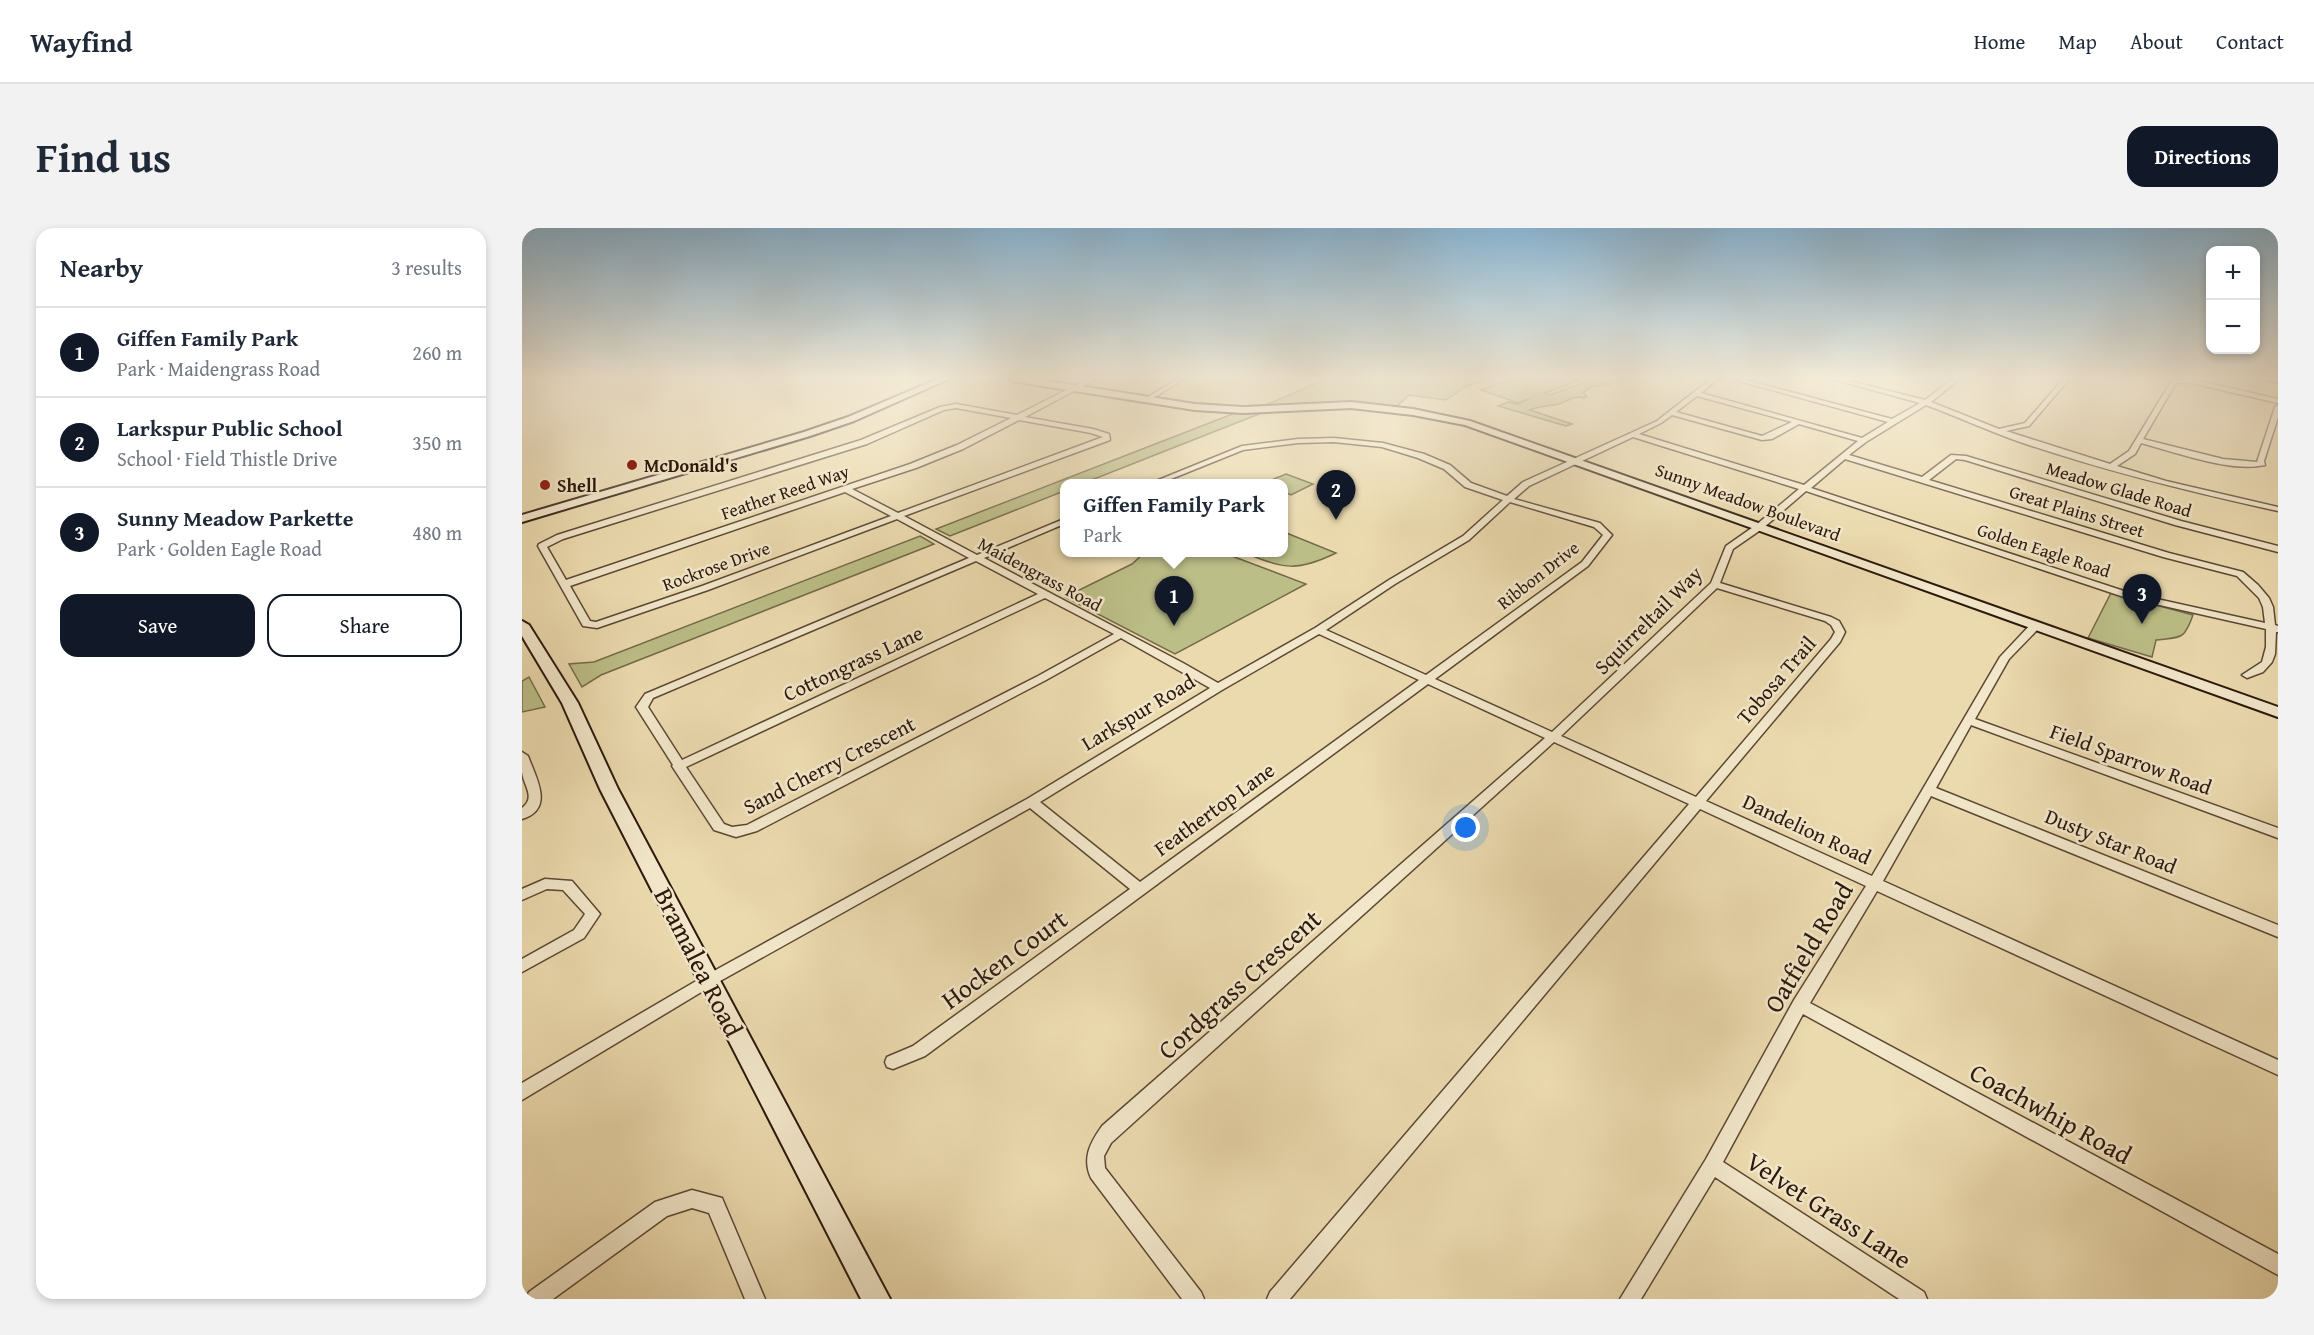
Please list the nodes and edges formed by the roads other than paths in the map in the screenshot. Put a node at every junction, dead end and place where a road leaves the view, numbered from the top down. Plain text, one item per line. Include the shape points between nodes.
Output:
1 (807, 428) edge
2 (826, 428) edge
3 (897, 428) edge
4 (997, 428) edge
5 (1076, 428) edge
6 (1484, 428) edge
7 (1648, 428) edge
8 (1726, 428) edge
9 (1787, 428) edge
10 (1820, 428) edge
11 (1881, 428) edge
12 (1991, 428) edge
13 (2013, 428) edge
14 (2147, 428) edge
15 (2271, 428) edge
16 (1998, 431) junction
17 (1634, 435) junction
18 (1863, 440) junction
19 (2140, 440) junction
20 (1845, 456) junction
21 (1576, 460) junction
22 (2111, 467) junction
23 (1165, 479) edge
24 (1923, 480) junction
25 (1804, 488) junction
26 (846, 489) junction
27 (1507, 499) junction
28 (2278, 509) edge
29 (522, 512) edge
30 (898, 516) junction
31 (522, 519) edge
32 (1060, 523) edge
33 (1760, 527) junction
34 (2278, 549) edge
35 (976, 558) junction
36 (565, 584) junction
37 (1715, 584) junction
38 (1044, 595) junction
39 (522, 625) edge
40 (2035, 626) junction
41 (2274, 628) edge
42 (1319, 630) junction
43 (1120, 635) junction
44 (2247, 675) dead end
45 (1426, 680) junction
46 (1218, 688) junction
47 (2278, 712) edge
48 (1970, 721) junction
49 (1554, 736) junction
50 (522, 756) edge
51 (678, 766) junction
52 (1928, 790) junction
53 (1031, 802) junction
54 (1697, 802) junction
55 (522, 815) edge
56 (2278, 833) edge
57 (1875, 883) junction
58 (1140, 889) junction
59 (522, 896) edge
60 (2278, 931) edge
61 (522, 966) edge
62 (708, 981) junction
63 (1800, 1005) junction
64 (893, 1062) dead end
65 (2278, 1068) edge
66 (522, 1092) edge
67 (1712, 1166) junction
68 (2278, 1265) edge
69 (536, 1299) edge
70 (755, 1299) edge
71 (876, 1299) edge
72 (1194, 1299) edge
73 (1277, 1299) edge
74 (1630, 1299) edge
75 (1917, 1299) edge

1 - 29 main road
2 - 31 main road
3 - 36 street via 864,442 550,540 542,546
4 - 26 street, Feather Reed Way via 960,447
5 - 30 street via 1107,438
6 - 21 main road, Sunny Meadow Boulevard
7 - 17 street, Larkspur Road
8 - 9 street via 1762,438
10 - 18 street
11 - 18 street, Squirreltail Way
12 - 16 street
13 - 16 street
14 - 19 street
15 - 19 street via 2262,464 2258,466 2239,465
16 - 22 street
17 - 21 street, Larkspur Road
17 - 25 street, Golden Eagle Road
18 - 20 street, Squirreltail Way
19 - 22 street via 2132,452
20 - 24 street, Great Plains Street
20 - 25 street, Squirreltail Way
21 - 27 street, Larkspur Road via 1526,484
21 - 33 main road, Sunny Meadow Boulevard
22 - 28 street
23 - 27 street via 1242,448 1334,440 1383,445 1422,456 1447,467 1468,485
24 - 34 street, Meadow Glade Road via 1954,457 1966,458 2178,523
24 - 41 street, Great Plains Street via 2240,574 2266,602
25 - 33 street, Squirreltail Way
25 - 41 street, Golden Eagle Road via 2127,595
26 - 30 street, Maidengrass Road
26 - 36 street, Feather Reed Way
27 - 42 street, Larkspur Road via 1466,538
27 - 45 street, Ribbon Drive via 1597,525 1608,535 1585,564
30 - 35 street, Maidengrass Road
30 - 36 street, Rockrose Drive via 597,625 587,624
32 - 35 street
33 - 37 street, Squirreltail Way via 1729,548
33 - 40 main road, Sunny Meadow Boulevard
35 - 38 street, Maidengrass Road
35 - 51 street, Sand Cherry Crescent via 649,696 642,707
37 - 49 street, Squirreltail Way
37 - 54 street, Tobosa Trail via 1828,619 1840,632
38 - 43 street, Maidengrass Road
38 - 51 street, Cottongrass Lane
39 - 62 main road, Bramalea Road via 570,703 609,789
40 - 47 main road, Sunny Meadow Boulevard
40 - 48 street, Oatfield Road via 2005,657
41 - 44 street, Great Plains Street via 2269,659 2261,670
42 - 45 street, Dandelion Road
42 - 46 street, Larkspur Road
43 - 46 street, Maidengrass Road
43 - 51 street, Sand Cherry Crescent via 753,828 736,833 719,827
45 - 49 street, Dandelion Road
45 - 58 street, Feathertop Lane
46 - 53 street, Larkspur Road
48 - 52 street, Oatfield Road
48 - 56 street, Field Sparrow Road
49 - 54 street, Dandelion Road
49 - 72 street, Cordgrass Crescent via 1108,1132 1098,1145 1093,1161 1097,1172
50 - 55 street via 536,796 534,805
52 - 57 street, Oatfield Road
52 - 60 street, Dusty Star Road
53 - 58 street
53 - 62 street, Larkspur Road
54 - 57 street, Dandelion Road
54 - 73 street
57 - 63 street, Oatfield Road
57 - 65 street, Dandelion Road
58 - 64 street, Hocken Court via 919,1051
59 - 61 street via 545,884 567,885 593,914 579,934
62 - 66 street, Larkspur Road
62 - 71 main road, Bramalea Road
63 - 67 street, Oatfield Road
63 - 68 street, Coachwhip Road
67 - 74 street, Oatfield Road
67 - 75 street, Velvet Grass Lane
69 - 70 street via 662,1209 692,1198 714,1205

